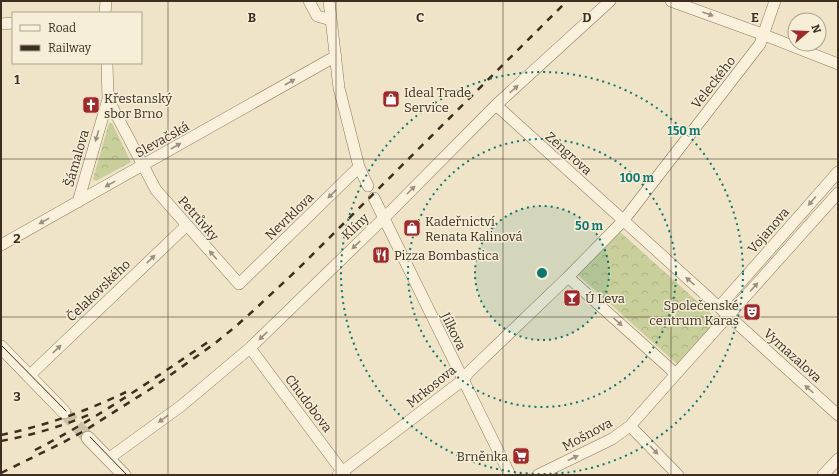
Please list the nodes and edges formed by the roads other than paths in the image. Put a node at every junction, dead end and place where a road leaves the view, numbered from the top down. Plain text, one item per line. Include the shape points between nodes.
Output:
1 (106, 1) edge
2 (309, 1) edge
3 (329, 1) edge
4 (610, 1) edge
5 (672, 1) edge
6 (775, 1) edge
7 (105, 12) edge
8 (331, 20) junction
9 (12, 23) edge
10 (1, 24) edge
11 (762, 34) junction
12 (336, 56) junction
13 (106, 64) edge
14 (838, 64) edge
15 (108, 99) junction
16 (496, 105) junction
17 (142, 166) junction
18 (360, 167) junction
19 (838, 172) edge
20 (834, 184) edge
21 (368, 186) dead end
22 (838, 193) edge
23 (374, 198) dead end
24 (78, 202) junction
25 (384, 218) junction
26 (623, 221) junction
27 (186, 225) junction
28 (1, 245) edge
29 (568, 277) junction
30 (239, 284) joint
31 (719, 307) junction
32 (728, 316) junction
33 (1, 347) edge
34 (250, 348) junction
35 (676, 374) junction
36 (29, 376) junction
37 (463, 380) junction
38 (64, 412) tunnel mouth
39 (838, 415) edge
40 (630, 426) junction
41 (88, 438) tunnel mouth
42 (108, 459) junction
43 (838, 459) edge
44 (342, 474) edge
45 (124, 475) edge
46 (510, 475) edge
47 (538, 475) edge
48 (678, 475) edge
49 (823, 475) edge

1 - 7 street
2 - 8 street via 317,16
3 - 8 street
16 -> 4 street, Klíny
5 -> 11 street
6 - 11 street, Veleckého
8 - 12 street
9 - 10 street
11 - 14 street
11 - 26 street, Veleckého via 760,44
17 -> 12 street, Slevačská
12 - 18 street via 339,88
13 - 15 street, Šámalova
15 - 17 street, Šámalova
15 -> 24 street, Šámalova
25 -> 16 street, Klíny
16 - 26 street, Zengrova
17 -> 24 street, Slevačská
17 - 27 street, Petrůvky via 156,190
18 - 21 street
18 -> 30 street, Nevrklova
19 - 20 street, Vojanova
20 -> 31 street, Vojanova
32 -> 22 street, Vojanova
23 - 25 street, Jílkova
24 -> 28 street, Slevačská
25 -> 34 street, Klíny
25 - 37 street, Jílkova
26 - 29 street, Veleckého
31 -> 26 street, Zengrova
30 -> 27 street, Petrůvky
36 -> 27 street, Čelakovského
29 -> 35 street
29 - 37 street, Mrkosova
31 - 32 street, Vymazalova
32 - 35 street, Vojanova
39 -> 32 street, Vymazalova
33 - 36 street
34 -> 42 street, Klíny via 181,406
34 - 44 street, Chudobova
35 - 40 street, Mošnova
36 - 38 street
37 - 44 street, Mrkosova
37 - 46 street, Jílkova
47 -> 40 street, Mošnova via 612,439
40 -> 48 street
41 - 42 street
42 - 45 street
43 - 49 street

